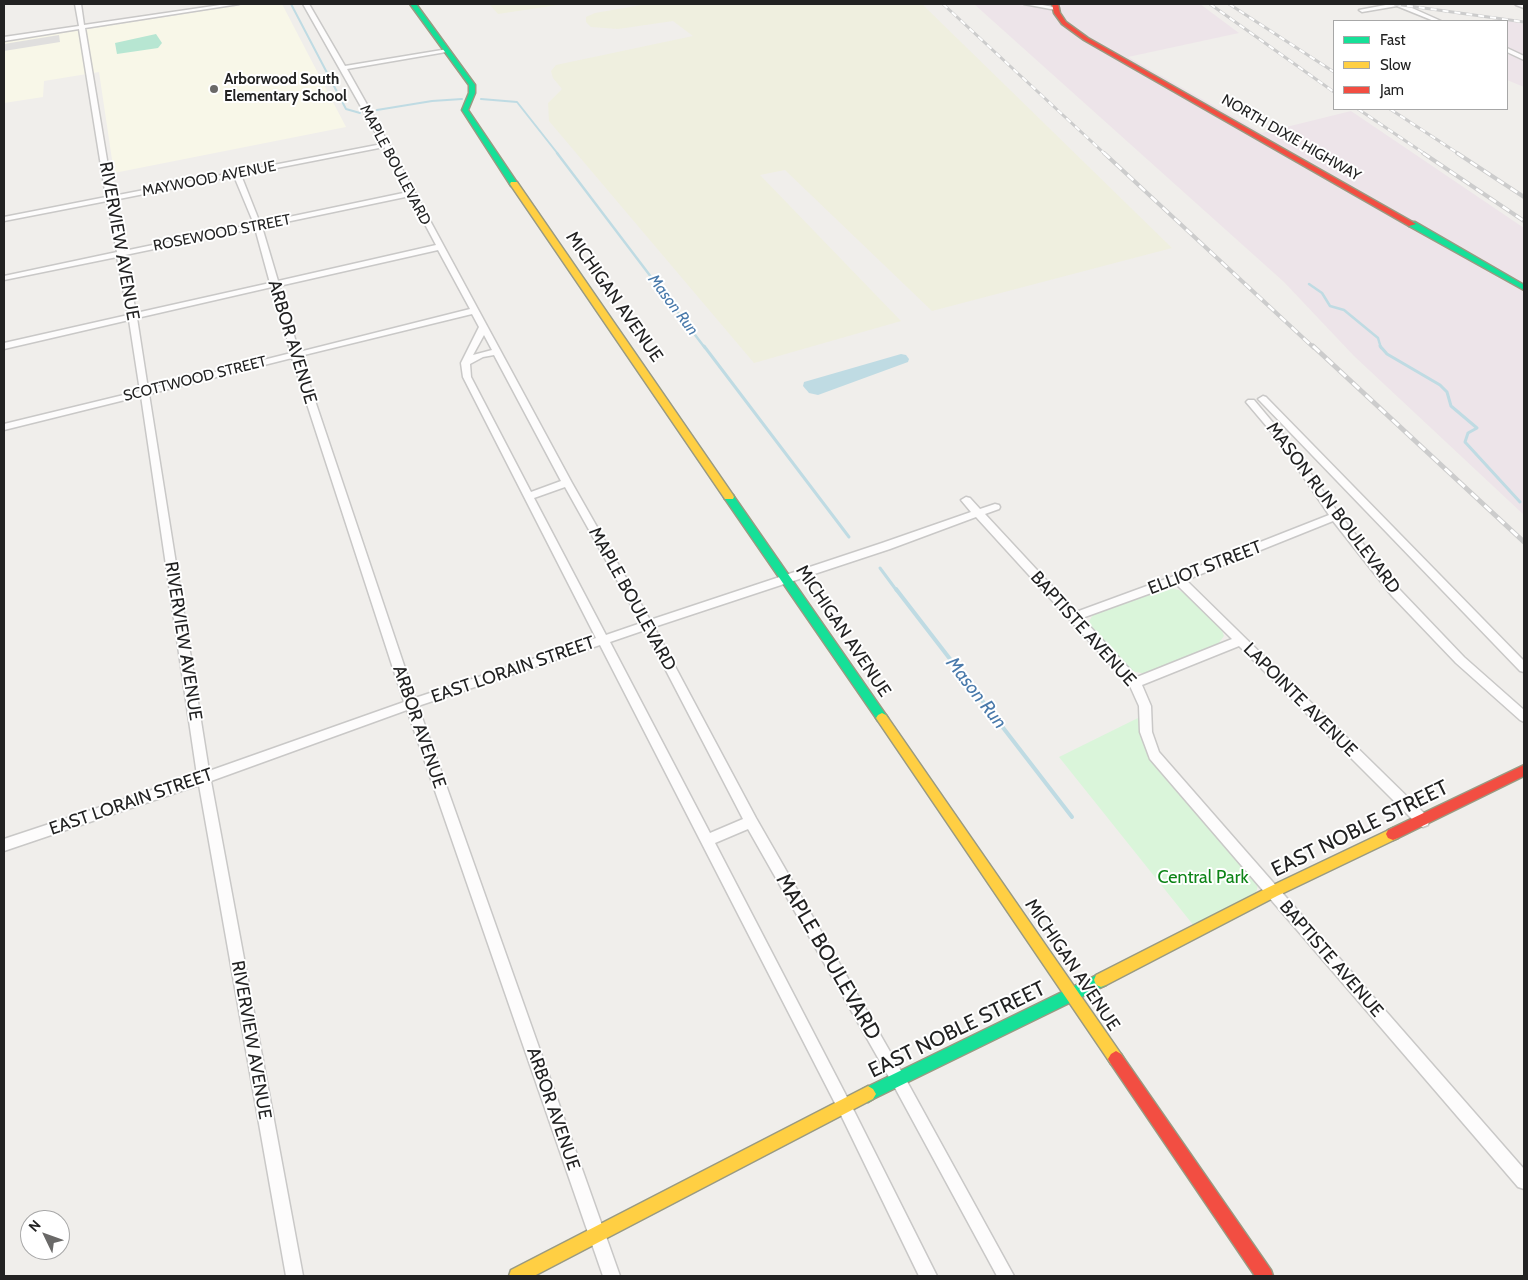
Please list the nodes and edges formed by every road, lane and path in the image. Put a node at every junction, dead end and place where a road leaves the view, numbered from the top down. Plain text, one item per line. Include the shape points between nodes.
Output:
1 (78, 4) edge
2 (182, 4) edge
3 (236, 4) edge
4 (306, 4) edge
5 (413, 4) edge
6 (1027, 4) edge
7 (1398, 4) edge
8 (1518, 4) edge
9 (1056, 6) edge
10 (1524, 6) edge
11 (1362, 10) dead end
12 (185, 11) junction
13 (1436, 20) edge
14 (82, 26) junction
15 (4, 38) edge
16 (446, 50) junction
17 (1508, 50) edge
18 (1524, 58) edge
19 (343, 68) junction
20 (385, 145) junction
21 (237, 174) junction
22 (411, 194) junction
23 (110, 198) junction
24 (4, 219) edge
25 (258, 226) junction
26 (439, 247) junction
27 (122, 253) junction
28 (4, 278) edge
29 (274, 285) junction
30 (1524, 288) edge
31 (473, 311) junction
32 (133, 318) junction
33 (483, 328) junction
34 (4, 346) edge
35 (495, 352) junction
36 (295, 354) junction
37 (465, 363) junction
38 (144, 392) junction
39 (1263, 399) dead end
40 (1251, 402) dead end
41 (1275, 411) junction
42 (1261, 414) junction
43 (4, 427) edge
44 (567, 484) junction
45 (529, 496) junction
46 (966, 500) dead end
47 (995, 507) dead end
48 (978, 513) junction
49 (1335, 516) junction
50 (786, 578) junction
51 (1178, 579) junction
52 (1074, 618) junction
53 (647, 624) junction
54 (601, 640) junction
55 (1240, 641) junction
56 (1524, 668) edge
57 (1135, 683) junction
58 (411, 704) junction
59 (1524, 717) edge
60 (1524, 770) edge
61 (204, 778) junction
62 (1423, 821) junction
63 (752, 822) junction
64 (706, 842) junction
65 (4, 845) edge
66 (1272, 892) junction
67 (1072, 995) junction
68 (899, 1080) junction
69 (844, 1106) junction
70 (1524, 1181) edge
71 (598, 1235) junction
72 (294, 1276) edge
73 (517, 1276) edge
74 (612, 1276) edge
75 (928, 1276) edge
76 (1006, 1276) edge
77 (1265, 1276) edge

1 - 14 street, RIVERVIEW AVENUE
2 - 12 street
3 - 12 street
4 - 19 street, MAPLE BOULEVARD
5 - 16 street, MICHIGAN AVENUE
6 - 9 street
7 - 11 street
7 - 13 street
8 - 10 street
9 - 30 street, NORTH DIXIE HIGHWAY via 1064,23 1086,39
12 - 14 street
14 - 15 street
14 - 23 street, RIVERVIEW AVENUE
16 - 19 street
16 - 50 street, MICHIGAN AVENUE via 472,85 465,110 469,118
17 - 18 street
19 - 20 street, MAPLE BOULEVARD
20 - 21 street, MAYWOOD AVENUE
20 - 22 street, MAPLE BOULEVARD
21 - 23 street, MAYWOOD AVENUE
21 - 25 street, ARBOR AVENUE
22 - 25 street, ROSEWOOD STREET
22 - 26 street, MAPLE BOULEVARD
23 - 24 street, MAYWOOD AVENUE
23 - 27 street, RIVERVIEW AVENUE
25 - 27 street, ROSEWOOD STREET
25 - 29 street, ARBOR AVENUE
26 - 29 street
26 - 31 street, MAPLE BOULEVARD
27 - 28 street, ROSEWOOD STREET
27 - 32 street, RIVERVIEW AVENUE
29 - 32 street
29 - 36 street, ARBOR AVENUE
31 - 33 street, MAPLE BOULEVARD
31 - 36 street, SCOTTWOOD STREET
32 - 34 street
32 - 38 street, RIVERVIEW AVENUE
33 - 35 street, MAPLE BOULEVARD
33 - 37 street
35 - 37 street
35 - 44 street, MAPLE BOULEVARD
36 - 38 street, SCOTTWOOD STREET
36 - 58 street, ARBOR AVENUE
37 - 45 street via 468,378
38 - 43 street, SCOTTWOOD STREET
38 - 61 street, RIVERVIEW AVENUE
39 - 41 street, MASON RUN BOULEVARD
40 - 42 street, MASON RUN BOULEVARD
41 - 42 street
41 - 56 street, MASON RUN BOULEVARD
42 - 49 street, MASON RUN BOULEVARD via 1299,462
44 - 45 street
44 - 53 street, MAPLE BOULEVARD
45 - 54 street
46 - 48 street, BAPTISTE AVENUE
47 - 48 street, EAST LORAIN STREET
48 - 50 street, EAST LORAIN STREET
48 - 52 street, BAPTISTE AVENUE
49 - 51 street, ELLIOT STREET
49 - 59 street, MASON RUN BOULEVARD via 1420,619
50 - 53 street, EAST LORAIN STREET
50 - 67 street, MICHIGAN AVENUE
51 - 52 street, ELLIOT STREET
51 - 55 street, LAPOINTE AVENUE
52 - 57 street, BAPTISTE AVENUE
53 - 54 street, EAST LORAIN STREET
53 - 63 street, MAPLE BOULEVARD
54 - 58 street, EAST LORAIN STREET
54 - 64 street
55 - 57 street
55 - 62 street, LAPOINTE AVENUE
57 - 66 street, BAPTISTE AVENUE via 1145,706 1146,732 1154,755
58 - 61 street, EAST LORAIN STREET
58 - 71 street, ARBOR AVENUE
60 - 62 street, EAST NOBLE STREET
61 - 65 street, EAST LORAIN STREET
61 - 72 street, RIVERVIEW AVENUE
62 - 66 street, EAST NOBLE STREET
63 - 64 street
63 - 68 street, MAPLE BOULEVARD
64 - 69 street
66 - 67 street, EAST NOBLE STREET
66 - 70 street, BAPTISTE AVENUE
67 - 68 street, EAST NOBLE STREET
67 - 77 street, MICHIGAN AVENUE
68 - 69 street, EAST NOBLE STREET
68 - 76 street, MAPLE BOULEVARD
69 - 71 street, EAST NOBLE STREET
69 - 75 street
71 - 73 street, EAST NOBLE STREET
71 - 74 street, ARBOR AVENUE

